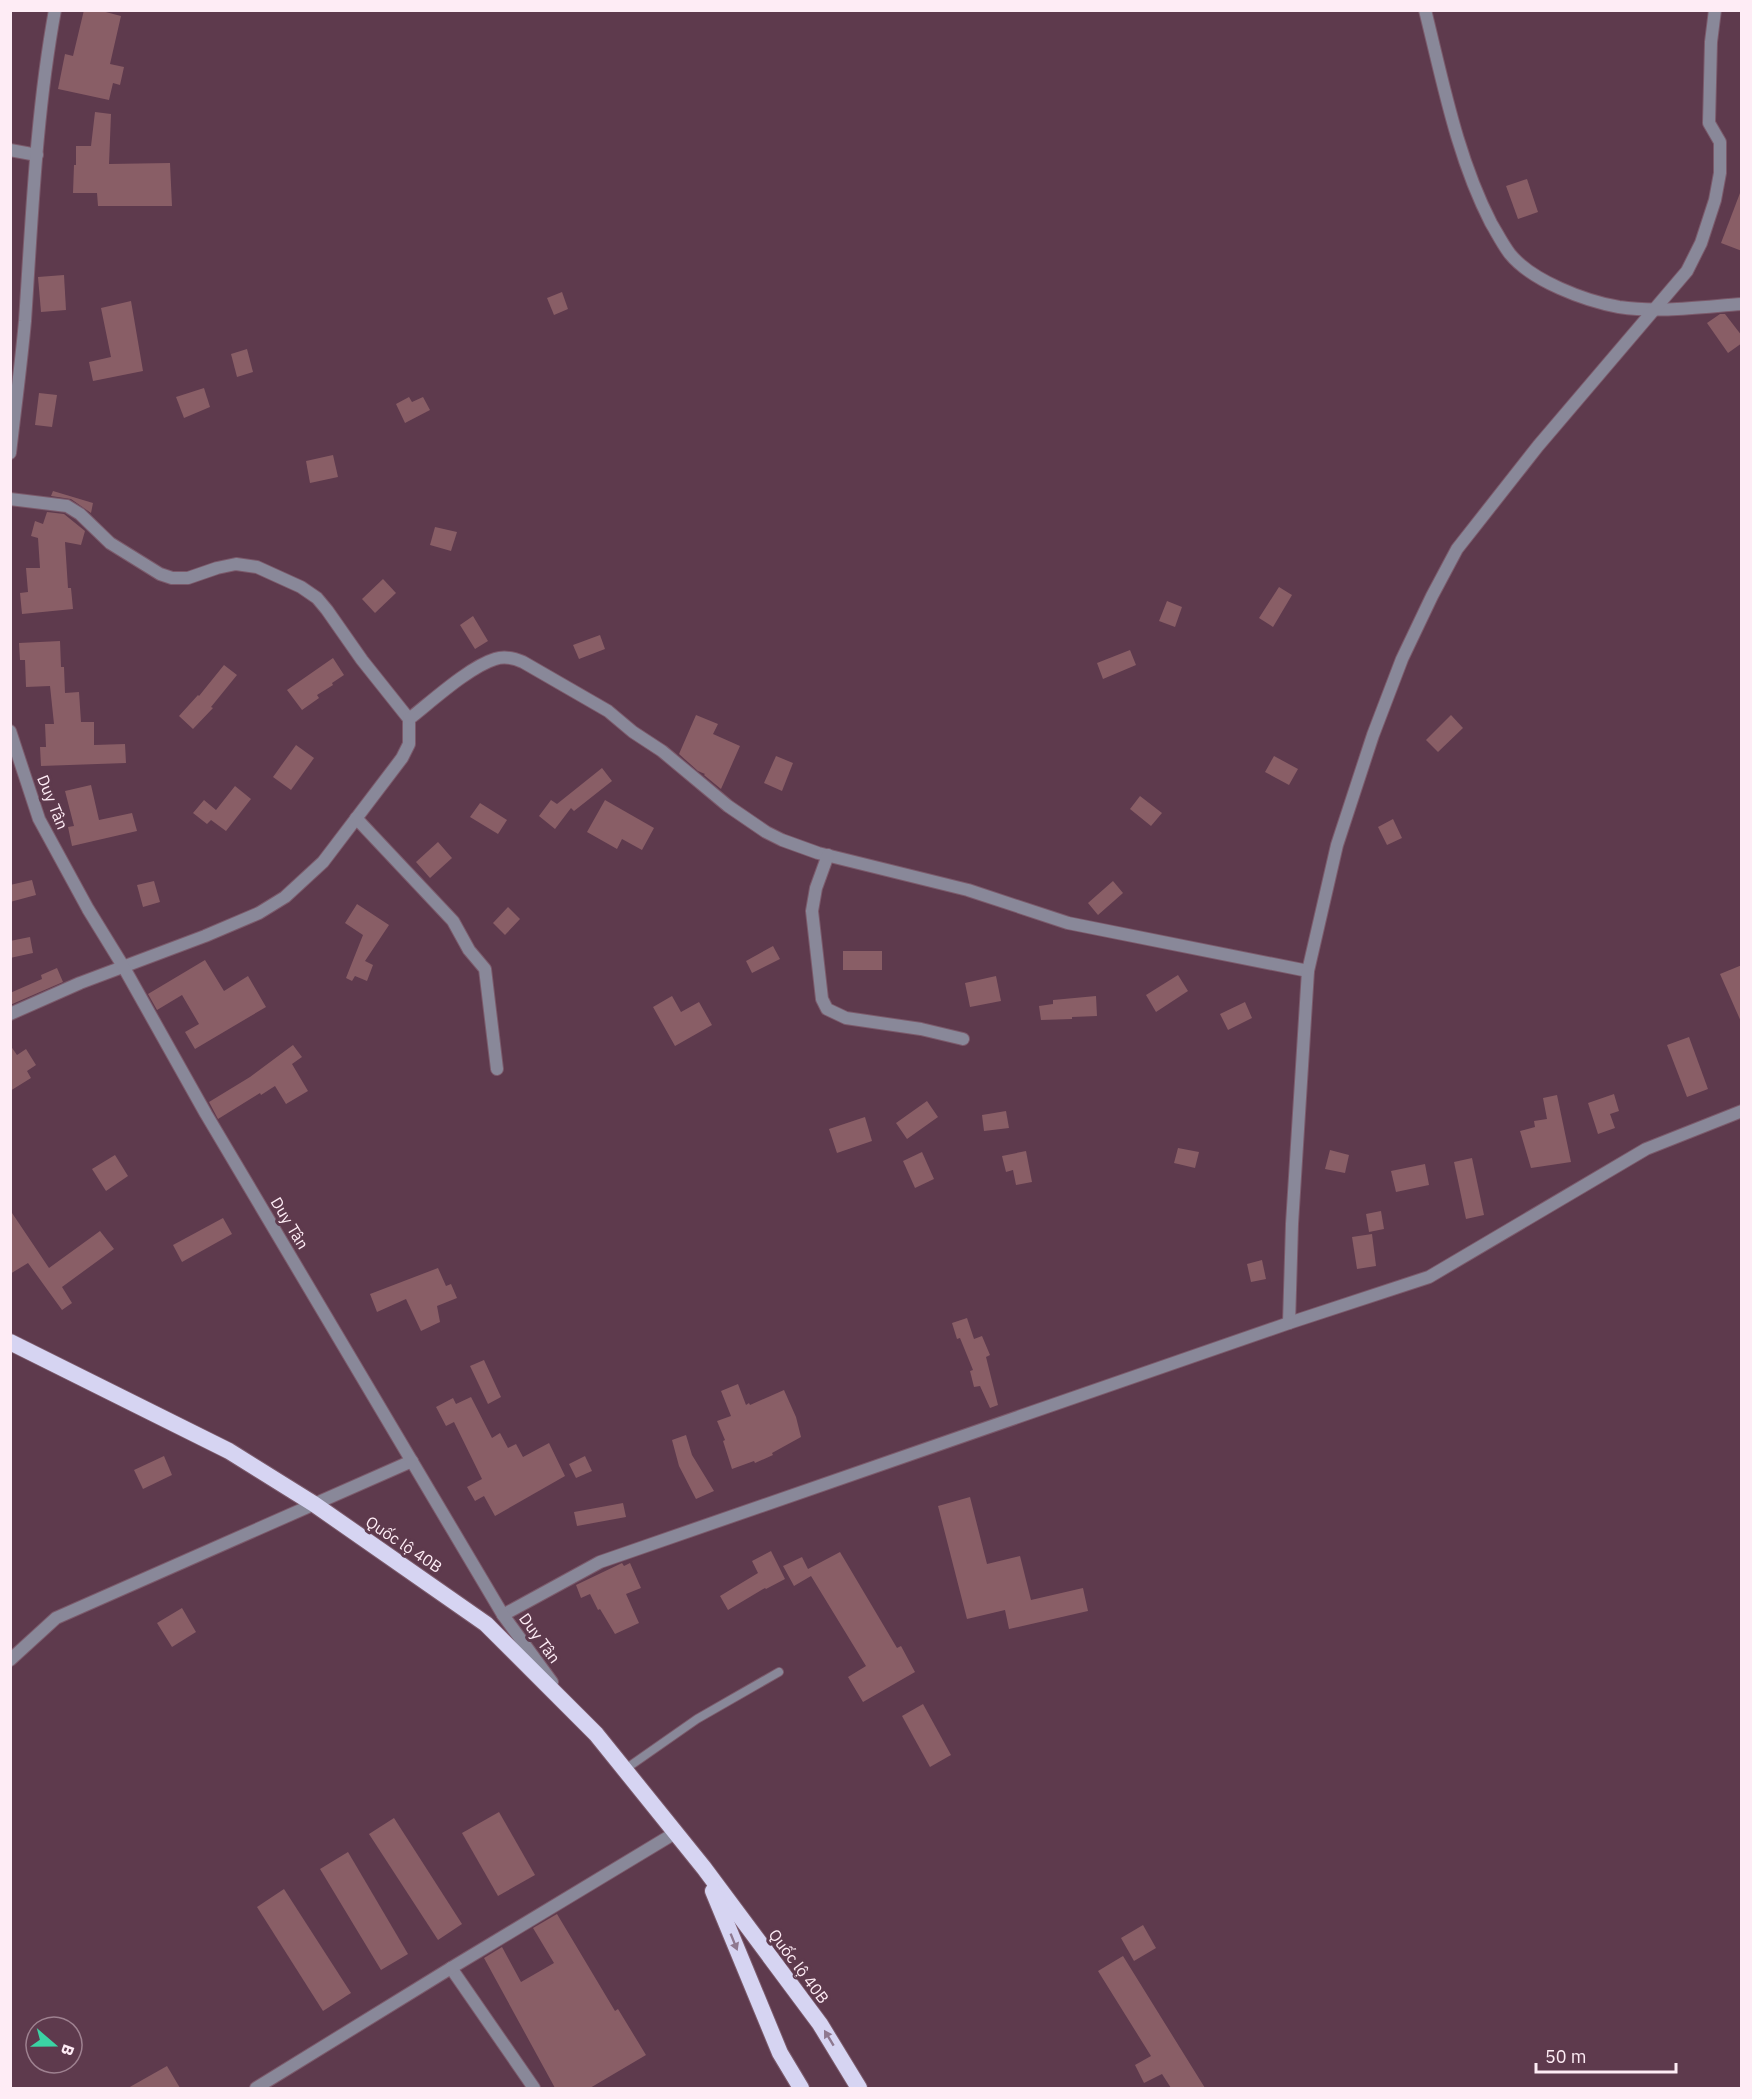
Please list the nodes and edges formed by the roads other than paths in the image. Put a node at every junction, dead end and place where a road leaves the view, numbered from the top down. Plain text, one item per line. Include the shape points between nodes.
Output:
1 (55, 10) edge
2 (1425, 10) edge
3 (1715, 10) edge
4 (10, 150) edge
5 (37, 155) junction
6 (1742, 304) edge
7 (1656, 309) junction
8 (10, 453) edge
9 (10, 499) edge
10 (409, 719) junction
11 (10, 731) edge
12 (356, 818) junction
13 (828, 855) junction
14 (123, 966) junction
15 (1308, 971) junction
16 (10, 1014) edge
17 (963, 1039) dead end
18 (497, 1069) dead end
19 (1742, 1111) edge
20 (1289, 1323) junction
21 (10, 1342) edge
22 (412, 1461) junction
23 (314, 1504) junction
24 (504, 1615) junction
25 (10, 1660) edge
26 (779, 1672) dead end
27 (575, 1714) junction
28 (624, 1770) junction
29 (675, 1833) junction
30 (704, 1868) junction
31 (451, 1968) junction
32 (256, 2088) edge
33 (534, 2088) edge
34 (801, 2088) edge
35 (859, 2088) edge

1 - 5 street via 38,119
2 - 7 street via 1463,157 1482,204 1510,255 1531,272 1586,298 1619,307
3 - 7 street via 1709,123 1720,142 1719,182 1701,243 1687,270
4 - 5 street
5 - 8 street
6 - 7 street
7 - 15 street via 1538,446 1464,540 1432,596 1402,659 1354,790 1326,887
9 - 10 street via 66,506 110,543 172,578 188,578 236,564 257,567 301,587 327,610
10 - 12 street via 409,744 402,758
10 - 13 street via 480,666 496,658 512,658 608,711 766,832
11 - 14 street, Duy Tân via 39,819
12 - 14 street via 323,862 274,905
12 - 18 street via 453,921 485,969
13 - 15 street via 968,890 1068,923
13 - 17 street via 812,910 822,999 827,1009 846,1018
14 - 16 street
14 - 22 street, Duy Tân
15 - 20 street
19 - 20 street via 1646,1149 1430,1277
20 - 24 street via 600,1562
21 - 23 highway, Quốc lộ 40B via 229,1450
22 - 23 street
22 - 24 street, Duy Tân
23 - 25 street via 56,1618
23 - 27 highway, Quốc lộ 40B via 486,1624
24 - 27 street, Duy Tân
26 - 28 lane via 697,1719
27 - 28 highway, Quốc lộ 40B
28 - 29 highway, Quốc lộ 40B
29 - 30 highway, Quốc lộ 40B
29 - 31 street
30 -> 34 highway, Quốc lộ 40B via 780,2053
35 -> 30 highway, Quốc lộ 40B via 820,2024
31 - 32 street
31 - 33 street

